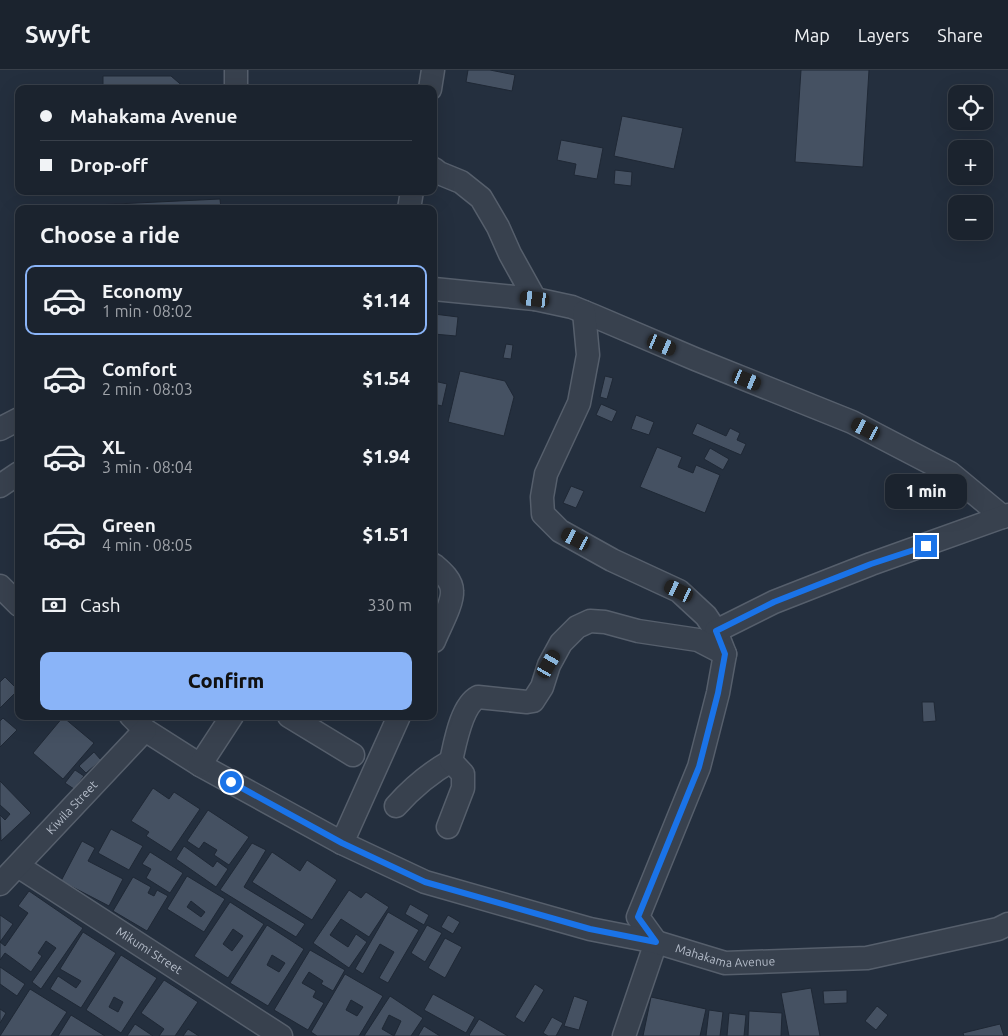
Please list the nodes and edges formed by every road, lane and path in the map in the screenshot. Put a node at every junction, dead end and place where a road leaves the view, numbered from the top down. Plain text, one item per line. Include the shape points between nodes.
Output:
1 (236, 70) edge
2 (433, 70) edge
3 (236, 85) edge
4 (431, 85) edge
5 (437, 172) edge
6 (437, 289) edge
7 (535, 299) junction
8 (584, 312) junction
9 (15, 421) edge
10 (0, 429) edge
11 (15, 476) edge
12 (0, 486) edge
13 (1006, 516) edge
14 (437, 568) edge
15 (0, 586) edge
16 (15, 601) edge
17 (716, 631) junction
18 (437, 634) edge
19 (725, 654) junction
20 (229, 720) edge
21 (296, 720) edge
22 (398, 720) edge
23 (138, 723) edge
24 (353, 755) dead end
25 (451, 761) junction
26 (200, 765) junction
27 (396, 806) dead end
28 (448, 827) dead end
29 (342, 843) junction
30 (18, 866) junction
31 (0, 884) edge
32 (1008, 924) edge
33 (656, 942) junction
34 (281, 1036) edge
35 (624, 1036) edge

1 - 3 street
2 - 4 street
5 - 7 street via 461,182 481,198
6 - 7 street
7 - 8 street
8 - 13 street via 852,422 950,473
8 - 17 street via 588,355 579,403 546,474 543,514 560,531 679,591 706,616
9 - 10 street
11 - 12 street
13 - 17 street via 774,602
14 - 18 street via 445,575 452,590
15 - 16 street
17 - 19 street
19 - 25 street via 698,640 638,631 605,622 582,623 561,643 533,701 474,698 457,735
19 - 33 street via 699,767 638,917
20 - 26 street
21 - 24 street
22 - 29 street
23 - 26 street, Mahakama Avenue
23 - 30 street, Kiwila Street
25 - 27 street via 432,772
25 - 28 street via 462,774 463,788
26 - 29 street, Mahakama Avenue
29 - 33 street, Mahakama Avenue via 425,882 590,929
30 - 31 street, Kiwila Street
30 - 34 street, Mikumi Street
32 - 33 street, Mahakama Avenue via 998,929 867,958 725,963
33 - 35 street

